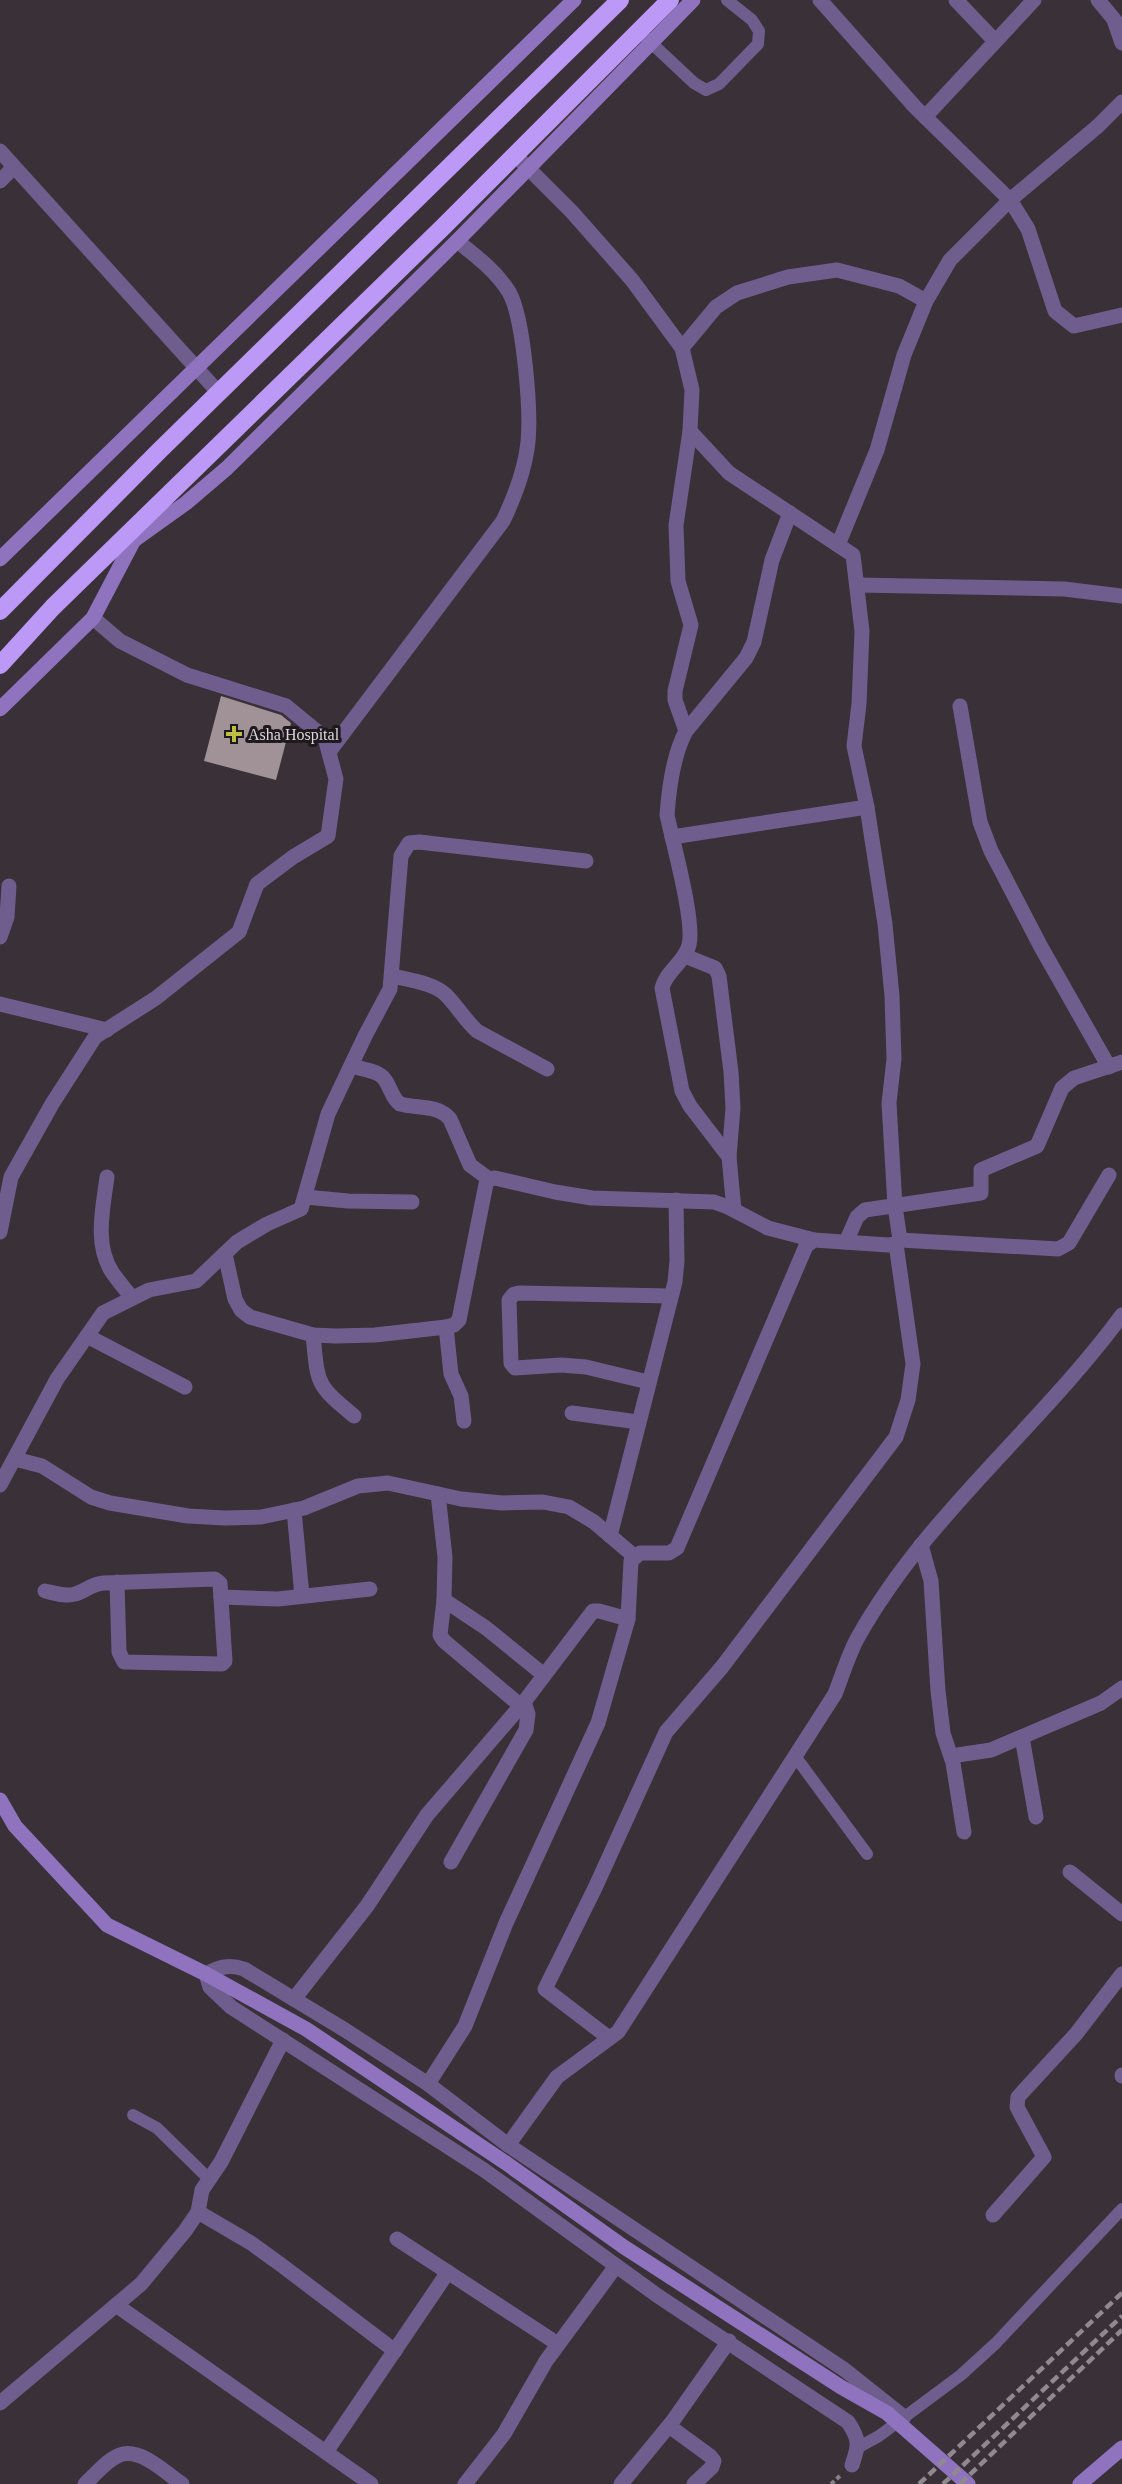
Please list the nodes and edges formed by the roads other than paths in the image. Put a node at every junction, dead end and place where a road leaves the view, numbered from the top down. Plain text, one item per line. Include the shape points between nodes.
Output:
1 (574, 0) edge
2 (620, 0) edge
3 (670, 0) edge
4 (693, 0) edge
5 (727, 0) edge
6 (820, 0) edge
7 (956, 0) edge
8 (1034, 0) edge
9 (1098, 0) edge
10 (1118, 23) edge
11 (645, 38) junction
12 (995, 41) junction
13 (1122, 43) edge
14 (1122, 102) edge
15 (925, 117) junction
16 (0, 151) edge
17 (521, 162) junction
18 (14, 167) junction
19 (0, 181) edge
20 (1010, 200) junction
21 (457, 241) junction
22 (926, 301) junction
23 (1122, 315) edge
24 (682, 348) junction
25 (196, 368) junction
26 (219, 393) junction
27 (690, 431) junction
28 (790, 513) junction
29 (145, 517) junction
30 (133, 541) junction
31 (838, 545) junction
32 (0, 559) edge
33 (857, 585) junction
34 (1122, 596) edge
35 (0, 611) edge
36 (93, 618) junction
37 (6, 659) edge
38 (960, 706) dead end
39 (0, 709) edge
40 (686, 731) junction
41 (329, 752) junction
42 (867, 807) junction
43 (672, 837) junction
44 (586, 861) dead end
45 (9, 886) dead end
46 (0, 937) edge
47 (685, 956) junction
48 (393, 976) junction
49 (0, 1004) edge
50 (107, 1030) junction
51 (1115, 1064) edge
52 (351, 1066) junction
53 (547, 1069) dead end
54 (729, 1157) junction
55 (1109, 1175) dead end
56 (106, 1177) dead end
57 (489, 1179) junction
58 (305, 1197) junction
59 (676, 1200) junction
60 (412, 1202) dead end
61 (895, 1206) junction
62 (734, 1210) junction
63 (0, 1232) edge
64 (814, 1240) junction
65 (846, 1242) junction
66 (898, 1242) junction
67 (225, 1254) junction
68 (671, 1296) junction
69 (132, 1298) junction
70 (1122, 1315) edge
71 (446, 1327) junction
72 (313, 1335) junction
73 (87, 1336) junction
74 (648, 1382) junction
75 (185, 1387) dead end
76 (572, 1413) dead end
77 (354, 1416) dead end
78 (464, 1420) dead end
79 (638, 1422) junction
80 (15, 1459) junction
81 (0, 1485) edge
82 (438, 1494) junction
83 (294, 1510) junction
84 (610, 1536) junction
85 (921, 1545) junction
86 (634, 1556) junction
87 (117, 1582) junction
88 (370, 1589) dead end
89 (45, 1592) dead end
90 (221, 1596) junction
91 (302, 1596) junction
92 (444, 1600) junction
93 (628, 1619) junction
94 (544, 1675) junction
95 (1122, 1688) edge
96 (523, 1704) junction
97 (1022, 1737) junction
98 (795, 1756) junction
99 (951, 1756) junction
100 (0, 1800) edge
101 (4, 1817) edge
102 (1036, 1817) dead end
103 (964, 1832) dead end
104 (867, 1854) dead end
105 (451, 1862) dead end
106 (1070, 1872) dead end
107 (1122, 1914) edge
108 (206, 1974) junction
109 (1122, 1974) edge
110 (294, 1999) junction
111 (609, 2038) junction
112 (283, 2040) junction
113 (428, 2085) junction
114 (133, 2115) dead end
115 (508, 2145) junction
116 (209, 2180) junction
117 (1122, 2209) edge
118 (198, 2212) junction
119 (993, 2215) dead end
120 (397, 2239) dead end
121 (616, 2266) junction
122 (448, 2272) junction
123 (116, 2305) junction
124 (729, 2342) junction
125 (558, 2344) junction
126 (395, 2351) junction
127 (0, 2403) edge
128 (904, 2416) junction
129 (669, 2426) junction
130 (859, 2447) junction
131 (1122, 2448) edge
132 (326, 2452) junction
133 (852, 2465) dead end
134 (85, 2484) edge
135 (182, 2484) edge
136 (371, 2484) edge
137 (465, 2484) edge
138 (621, 2484) edge
139 (694, 2484) edge
140 (968, 2484) edge
141 (1080, 2484) edge

1 - 25 street
2 - 26 highway
3 - 11 highway
4 - 11 street
5 - 11 lane via 752,21 759,31 758,44 719,84 706,90 694,83
6 - 15 street
7 - 12 street
8 - 12 street
9 - 10 street
10 - 13 street
11 - 17 highway
12 - 15 street
14 - 20 street
15 - 20 street
16 - 18 street
17 - 21 street
17 - 24 street via 632,280
17 - 29 highway
18 - 19 street
18 - 25 street
20 - 22 street via 950,260
20 - 23 street via 1028,229 1055,311 1074,326
21 - 30 street via 227,468
21 - 41 street via 494,272 510,294 522,332 528,442 518,490 503,521
22 - 24 street via 899,286 837,270 788,277 737,292 716,307
22 - 31 street via 904,355 877,450
24 - 27 street via 692,390
25 - 26 street
25 - 32 street
26 - 35 highway
27 - 28 street via 729,473
27 - 40 street via 676,525 678,581 692,625 675,691
28 - 31 street
28 - 40 street via 772,560 754,642 746,658
29 - 30 street
29 - 37 highway
30 - 36 street
31 - 33 street via 853,555
33 - 34 street via 1064,589
33 - 42 street via 862,631 854,746
36 - 39 street
36 - 41 street via 120,640 187,675 286,706 325,738
38 - 51 street via 980,822 991,851 1041,947
40 - 43 street via 678,744 668,800
41 - 50 street via 336,779 328,836 257,884 239,932 156,998
42 - 43 street
42 - 61 street via 892,996 894,1059 889,1103
43 - 47 street via 691,935
44 - 48 street via 409,843 401,856
45 - 46 street via 7,917
47 - 54 street via 715,968 719,976 732,1072
47 - 54 street via 662,988 678,1076 690,1106
48 - 52 street
48 - 53 street via 438,988 477,1031
49 - 50 street
50 - 63 street via 95,1037 10,1177
51 - 61 street via 1074,1078 1062,1088 1037,1146 981,1170 981,1193
52 - 57 street via 383,1077 400,1104 445,1113 470,1165
52 - 58 street via 328,1114
54 - 62 street
55 - 66 street via 1069,1243 1058,1249
56 - 69 street via 100,1230 103,1249 111,1271
57 - 59 street via 591,1198
57 - 71 street via 459,1320
58 - 60 street
58 - 67 street via 301,1209 267,1224
59 - 62 street via 714,1202
59 - 68 street via 677,1261
61 - 65 street via 865,1210 857,1217
61 - 66 street
62 - 64 street via 768,1228
64 - 65 street
64 - 86 street via 806,1246 677,1548 669,1553
65 - 66 street
66 - 111 street via 913,1364 908,1400 896,1437 722,1667 666,1732 545,1989
67 - 69 street via 196,1281 149,1290
67 - 72 street via 241,1310 250,1317
68 - 74 street
68 - 74 street via 519,1293 509,1300 511,1363 515,1368 586,1367
69 - 73 street via 103,1313
70 - 85 street
71 - 72 street via 375,1335
71 - 78 street via 451,1374 461,1396
72 - 77 street via 317,1376 322,1386
73 - 75 street
73 - 80 street via 57,1379
74 - 79 street
76 - 79 street
79 - 84 street
80 - 81 street
80 - 83 street via 37,1464 78,1491 110,1503 225,1518 261,1517
82 - 83 street via 388,1483 358,1486
82 - 84 street via 569,1507
82 - 92 street
83 - 91 street
84 - 86 street
85 - 98 street via 856,1640 836,1694
85 - 99 street via 931,1581 938,1691 943,1733
86 - 93 street
87 - 89 street via 94,1584 69,1595
87 - 90 street via 214,1579 220,1583
87 - 90 street via 119,1652 120,1658 129,1663 222,1664 225,1661
88 - 91 street
90 - 91 street
92 - 94 street
92 - 96 street via 440,1635 444,1641
93 - 94 street via 593,1611
93 - 113 street via 598,1723 506,1923 465,2026
94 - 96 street
95 - 97 street via 1101,1703
96 - 105 street via 528,1714 526,1730
96 - 110 street via 427,1815 367,1906
97 - 99 street via 991,1750
97 - 102 street
98 - 104 lane
98 - 111 street via 618,2031
99 - 103 street
100 - 101 street
101 - 108 street via 107,1925
106 - 107 street
108 - 110 street via 232,1965
108 - 112 street via 218,1997
108 - 140 street via 306,2029 624,2247 887,2413
109 - 119 street via 1076,2034 1018,2097 1017,2107 1044,2157
110 - 113 street
111 - 115 street via 556,2077
112 - 116 street
112 - 121 street via 484,2170
113 - 115 street
114 - 116 lane via 157,2127
115 - 128 street via 845,2370
116 - 118 street via 202,2190
117 - 128 lane via 996,2343 961,2375
118 - 123 street via 141,2284
118 - 126 street via 261,2250
120 - 122 street
121 - 124 street
121 - 125 street
122 - 125 street
122 - 126 street
123 - 127 street
123 - 132 street
124 - 129 street
124 - 130 street via 848,2422 857,2435
125 - 137 street via 504,2434
126 - 132 street
128 - 130 lane
129 - 138 street
129 - 139 street via 714,2461
130 - 133 street
131 - 141 street
132 - 136 street
134 - 135 street via 121,2454 142,2457

